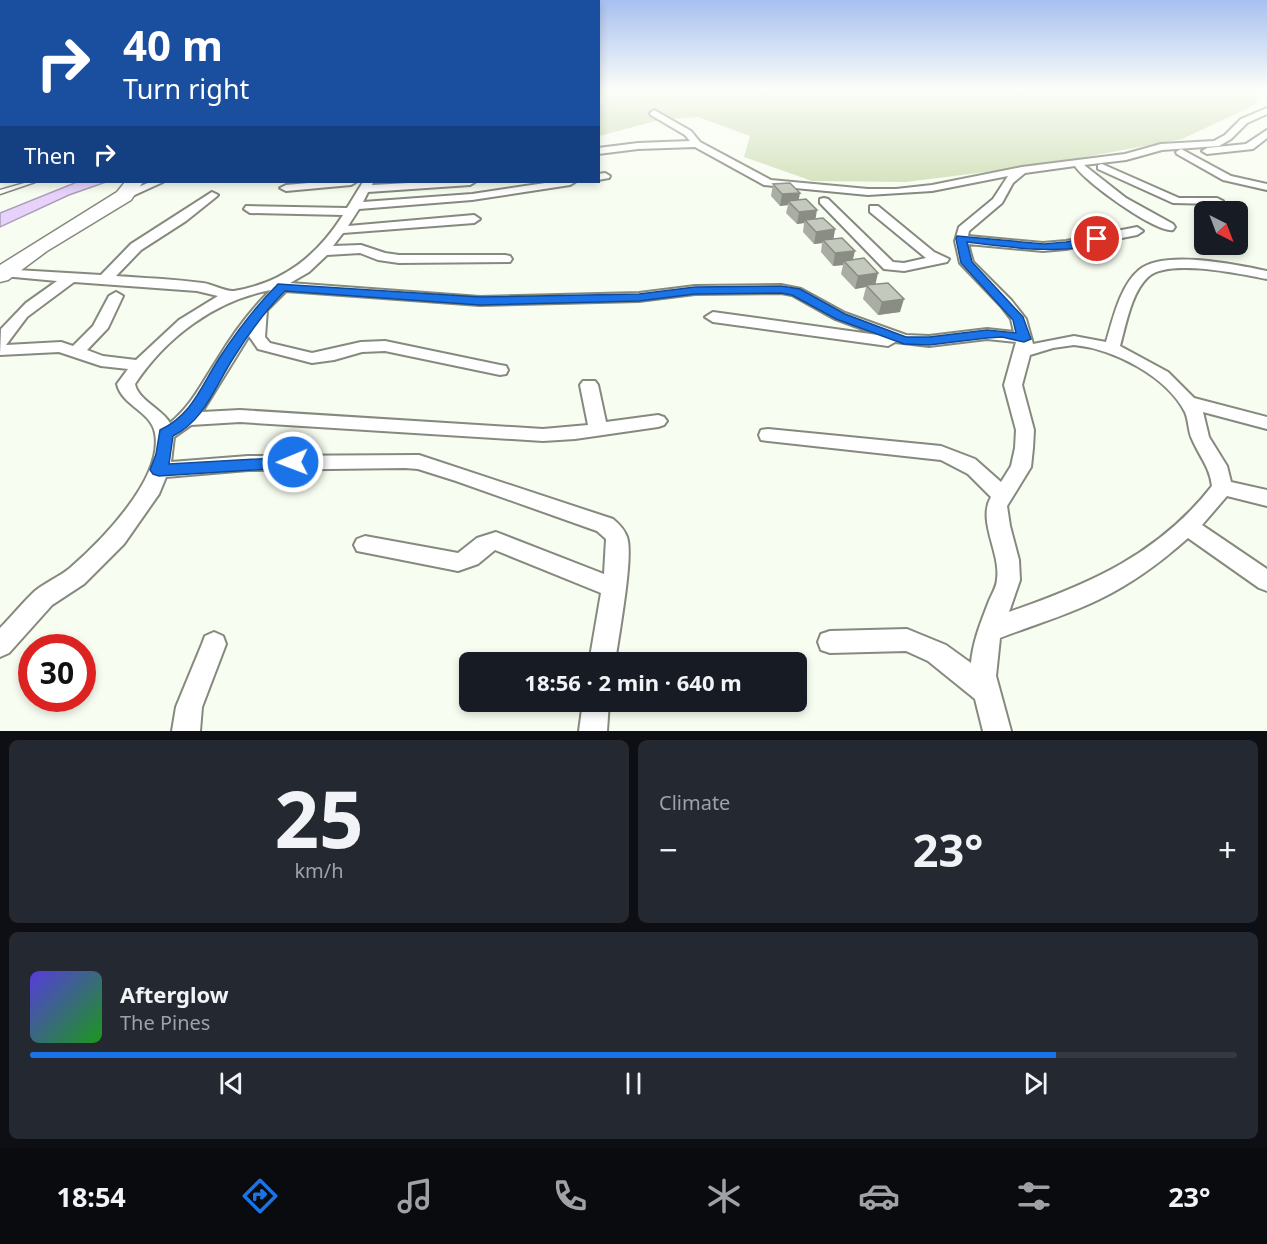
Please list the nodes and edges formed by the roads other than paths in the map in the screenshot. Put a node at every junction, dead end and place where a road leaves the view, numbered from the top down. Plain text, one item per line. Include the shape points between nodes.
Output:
1 (674, 124) edge
2 (1241, 124) edge
3 (1267, 133) edge
4 (1254, 143) junction
5 (697, 144) junction
6 (1267, 147) edge
7 (600, 151) edge
8 (1181, 152) junction
9 (615, 156) dead end
10 (600, 160) edge
11 (1053, 165) junction
12 (1080, 167) junction
13 (1102, 167) junction
14 (1022, 171) junction
15 (29, 183) edge
16 (154, 183) edge
17 (416, 183) edge
18 (563, 183) edge
19 (361, 184) edge
20 (1267, 187) edge
21 (286, 188) dead end
22 (129, 189) edge
23 (0, 192) edge
24 (212, 195) dead end
25 (824, 201) dead end
26 (1194, 201) edge
27 (250, 209) dead end
28 (352, 209) junction
29 (874, 209) dead end
30 (474, 219) dead end
31 (1169, 227) dead end
32 (339, 230) junction
33 (1137, 231) dead end
34 (961, 239) junction
35 (322, 251) junction
36 (505, 259) dead end
37 (940, 259) junction
38 (966, 263) junction
39 (2, 273) edge
40 (1266, 275) edge
41 (71, 278) junction
42 (105, 279) junction
43 (276, 286) junction
44 (116, 296) dead end
45 (226, 298) junction
46 (260, 311) junction
47 (713, 317) dead end
48 (904, 340) junction
49 (0, 342) edge
50 (1024, 345) junction
51 (1112, 347) junction
52 (0, 350) edge
53 (75, 353) junction
54 (139, 365) junction
55 (500, 370) dead end
56 (589, 385) dead end
57 (1185, 401) junction
58 (189, 419) junction
59 (658, 421) dead end
60 (1267, 423) edge
61 (598, 430) junction
62 (165, 434) junction
63 (768, 435) dead end
64 (159, 470) junction
65 (1222, 487) junction
66 (1002, 496) junction
67 (1267, 498) edge
68 (1188, 527) junction
69 (365, 544) dead end
70 (1267, 581) edge
71 (613, 588) junction
72 (991, 630) junction
73 (830, 642) dead end
74 (214, 644) dead end
75 (0, 645) edge
76 (604, 652) edge
77 (988, 692) junction
78 (595, 712) edge
79 (186, 731) edge
80 (593, 731) edge
81 (997, 731) edge

1 - 5 street
2 - 11 street via 1216,144 1161,147 1126,156
3 - 4 street
4 - 6 street
4 - 8 street via 1233,150
5 - 7 street
5 - 14 street via 768,183 860,191 912,190
8 - 13 street
8 - 20 street via 1227,178
9 - 10 street
11 - 12 street
11 - 14 street
12 - 13 street
12 - 31 street via 1131,208
13 - 26 street via 1177,201
14 - 34 street via 1008,181 998,201 971,221
15 - 23 lane
16 - 22 street
17 - 19 street
18 - 28 street
19 - 21 street
19 - 28 street
22 - 39 highway
24 - 42 street via 136,247
25 - 37 street via 889,266 904,267
27 - 28 street
28 - 32 street
29 - 37 street via 929,255
30 - 32 street
32 - 35 street
33 - 34 street via 1044,247
34 - 38 street
35 - 36 street via 355,248 399,259
35 - 43 street via 293,277
37 - 38 street
38 - 50 street via 1018,319
39 - 41 street
40 - 51 street via 1208,266 1151,268 1143,272 1131,293
41 - 42 street
41 - 49 street via 29,309
42 - 45 street via 220,291
43 - 45 street
43 - 46 street
43 - 48 street via 480,301 639,297 695,290 789,290 840,316
44 - 53 street via 100,328
45 - 54 street via 194,318
46 - 55 street via 256,338 277,350 312,358 385,346
46 - 58 street
47 - 48 street via 862,339
48 - 50 street via 1002,334
50 - 51 street via 1080,340
50 - 66 street via 1013,385 1026,430 1024,448 1021,467
51 - 57 street via 1153,371
52 - 53 street via 51,346
53 - 54 street via 101,361
54 - 62 street via 126,384 128,393 159,419
56 - 61 street
57 - 60 street
57 - 65 street via 1196,415 1199,436 1221,472
58 - 61 street via 240,416 543,435
58 - 62 street
59 - 61 street
62 - 64 street
63 - 66 street via 956,457 969,464
64 - 71 street via 248,464 419,462 605,525 617,539
64 - 75 street via 152,489 116,538 76,577 44,598
65 - 67 street
65 - 68 street
66 - 72 street via 997,513 1009,580
68 - 70 street
68 - 72 street via 1092,592
69 - 71 street via 458,562 474,556 482,545 496,541
71 - 76 street
72 - 77 street via 985,645 983,676
73 - 77 street via 906,640 937,654
74 - 79 street via 189,707
77 - 81 street
78 - 80 street

